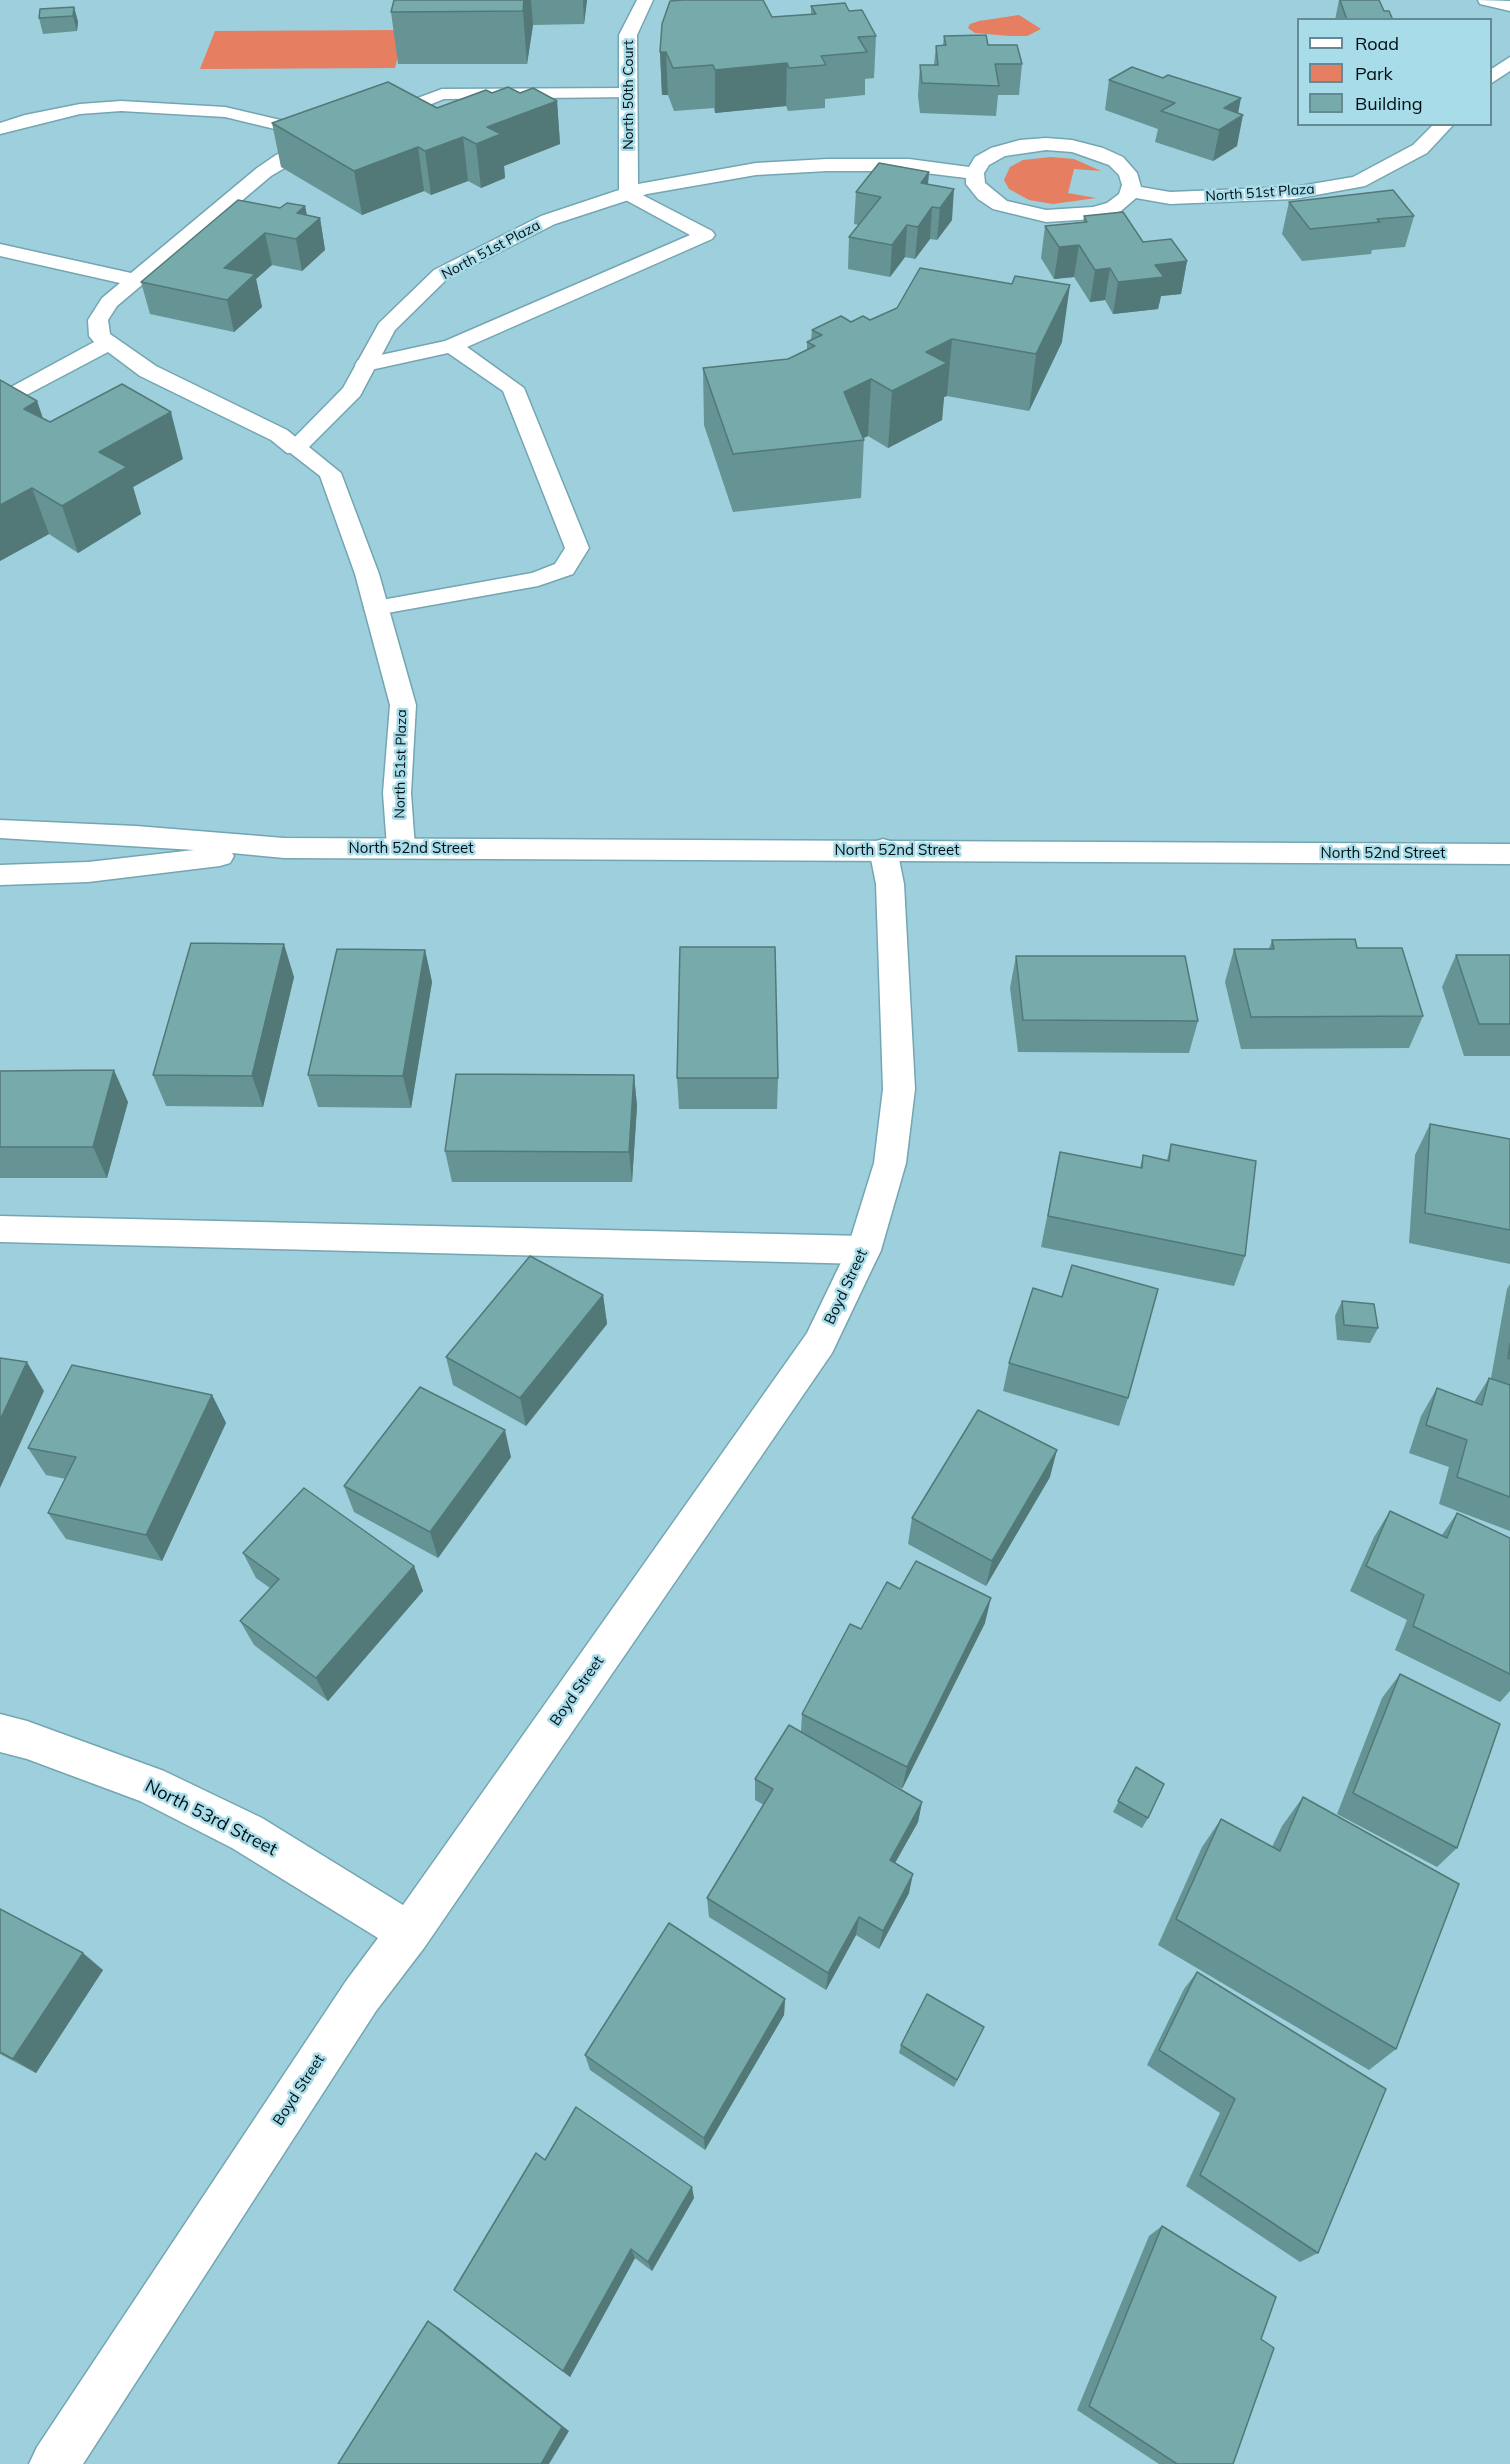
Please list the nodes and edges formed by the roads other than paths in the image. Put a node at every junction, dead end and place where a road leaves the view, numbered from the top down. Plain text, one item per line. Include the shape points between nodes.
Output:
1 (645, 0) edge
2 (1486, 0) edge
3 (1510, 6) edge
4 (1510, 62) edge
5 (1492, 78) edge
6 (628, 93) junction
7 (364, 124) edge
8 (1443, 126) edge
9 (0, 129) edge
10 (975, 173) junction
11 (1129, 191) junction
12 (629, 194) junction
13 (0, 250) edge
14 (135, 280) junction
15 (110, 342) junction
16 (452, 346) junction
17 (366, 365) junction
18 (0, 402) edge
19 (295, 447) junction
20 (376, 608) junction
21 (0, 829) edge
22 (284, 848) junction
23 (400, 848) junction
24 (883, 849) junction
25 (1510, 854) edge
26 (0, 875) edge
27 (0, 1229) edge
28 (864, 1250) junction
29 (0, 1733) edge
30 (409, 1934) junction
31 (54, 2464) edge

1 - 6 street, North 50th Court via 628,35
2 - 3 street
4 - 5 street
6 - 7 street via 442,94
6 - 12 street, North 50th Court
8 - 11 street, North 51st Plaza via 1420,149 1358,182 1282,194 1170,198
9 - 14 street via 80,109 153,107 225,112 336,135 264,172
10 - 11 street via 980,190 1000,205 1046,216 1095,213 1114,207
10 - 11 street via 982,161 1011,148 1072,146 1116,161 1128,173 1132,185
10 - 12 street, North 51st Plaza via 909,165 756,169
12 - 16 street via 705,235
12 - 17 street, North 51st Plaza via 548,220 441,274 386,327
13 - 14 street
14 - 15 street via 109,302 98,320 100,336
15 - 18 street
15 - 19 street via 148,371 279,435
16 - 17 street
16 - 20 street via 513,388 577,548 564,569 538,579
17 - 19 street, North 51st Plaza via 352,391
19 - 20 street, North 51st Plaza via 330,473
20 - 23 street, North 51st Plaza via 403,705 397,793
21 - 22 street, North 52nd Street via 136,835
22 - 23 street, North 52nd Street
22 - 26 street, North 52nd Street via 88,872
23 - 24 street, North 52nd Street
24 - 25 street, North 52nd Street
24 - 28 street, Boyd Street via 890,884 899,1089 890,1163
27 - 28 street
28 - 30 street, Boyd Street via 820,1343
29 - 30 street, North 53rd Street via 150,1785 247,1833
30 - 31 street, Boyd Street via 361,1996

